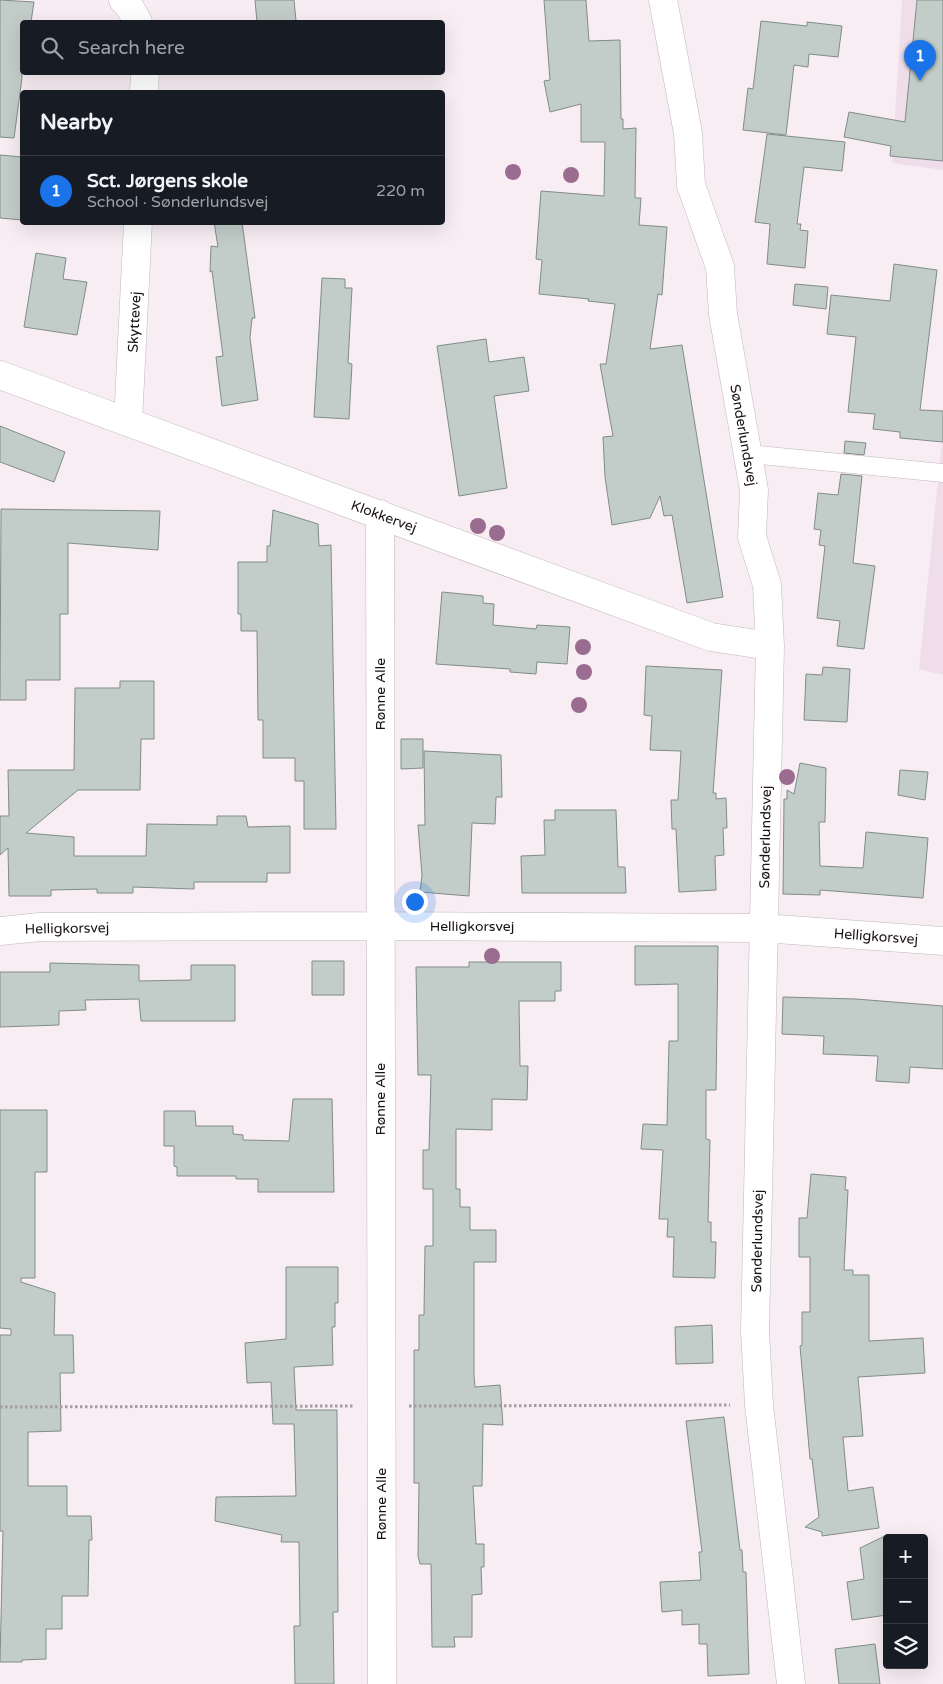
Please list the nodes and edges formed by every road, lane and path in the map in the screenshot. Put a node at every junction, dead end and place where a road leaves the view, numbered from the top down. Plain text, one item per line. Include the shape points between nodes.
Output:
1 (123, 0) edge
2 (663, 0) edge
3 (137, 20) edge
4 (145, 75) edge
5 (144, 90) edge
6 (138, 225) edge
7 (0, 375) edge
8 (128, 422) junction
9 (749, 454) junction
10 (943, 473) edge
11 (380, 514) junction
12 (770, 646) junction
13 (380, 926) junction
14 (763, 928) junction
15 (0, 931) edge
16 (943, 941) edge
17 (382, 1684) edge
18 (791, 1684) edge

1 - 3 street
2 - 9 street, Sønderlundsvej via 688,133 691,185 720,267 723,314
4 - 5 street
6 - 8 street, Skyttevej
7 - 8 street, Klokkervej
8 - 11 street, Klokkervej
9 - 10 lane
9 - 12 street, Sønderlundsvej via 754,490 752,537 767,585
11 - 12 street, Klokkervej via 711,637
11 - 13 street, Rønne Alle
12 - 14 street, Sønderlundsvej
13 - 14 street, Helligkorsvej
13 - 15 street, Helligkorsvej via 40,927
13 - 17 street, Rønne Alle
14 - 16 street, Helligkorsvej
14 - 18 street, Sønderlundsvej via 755,1331 758,1405

